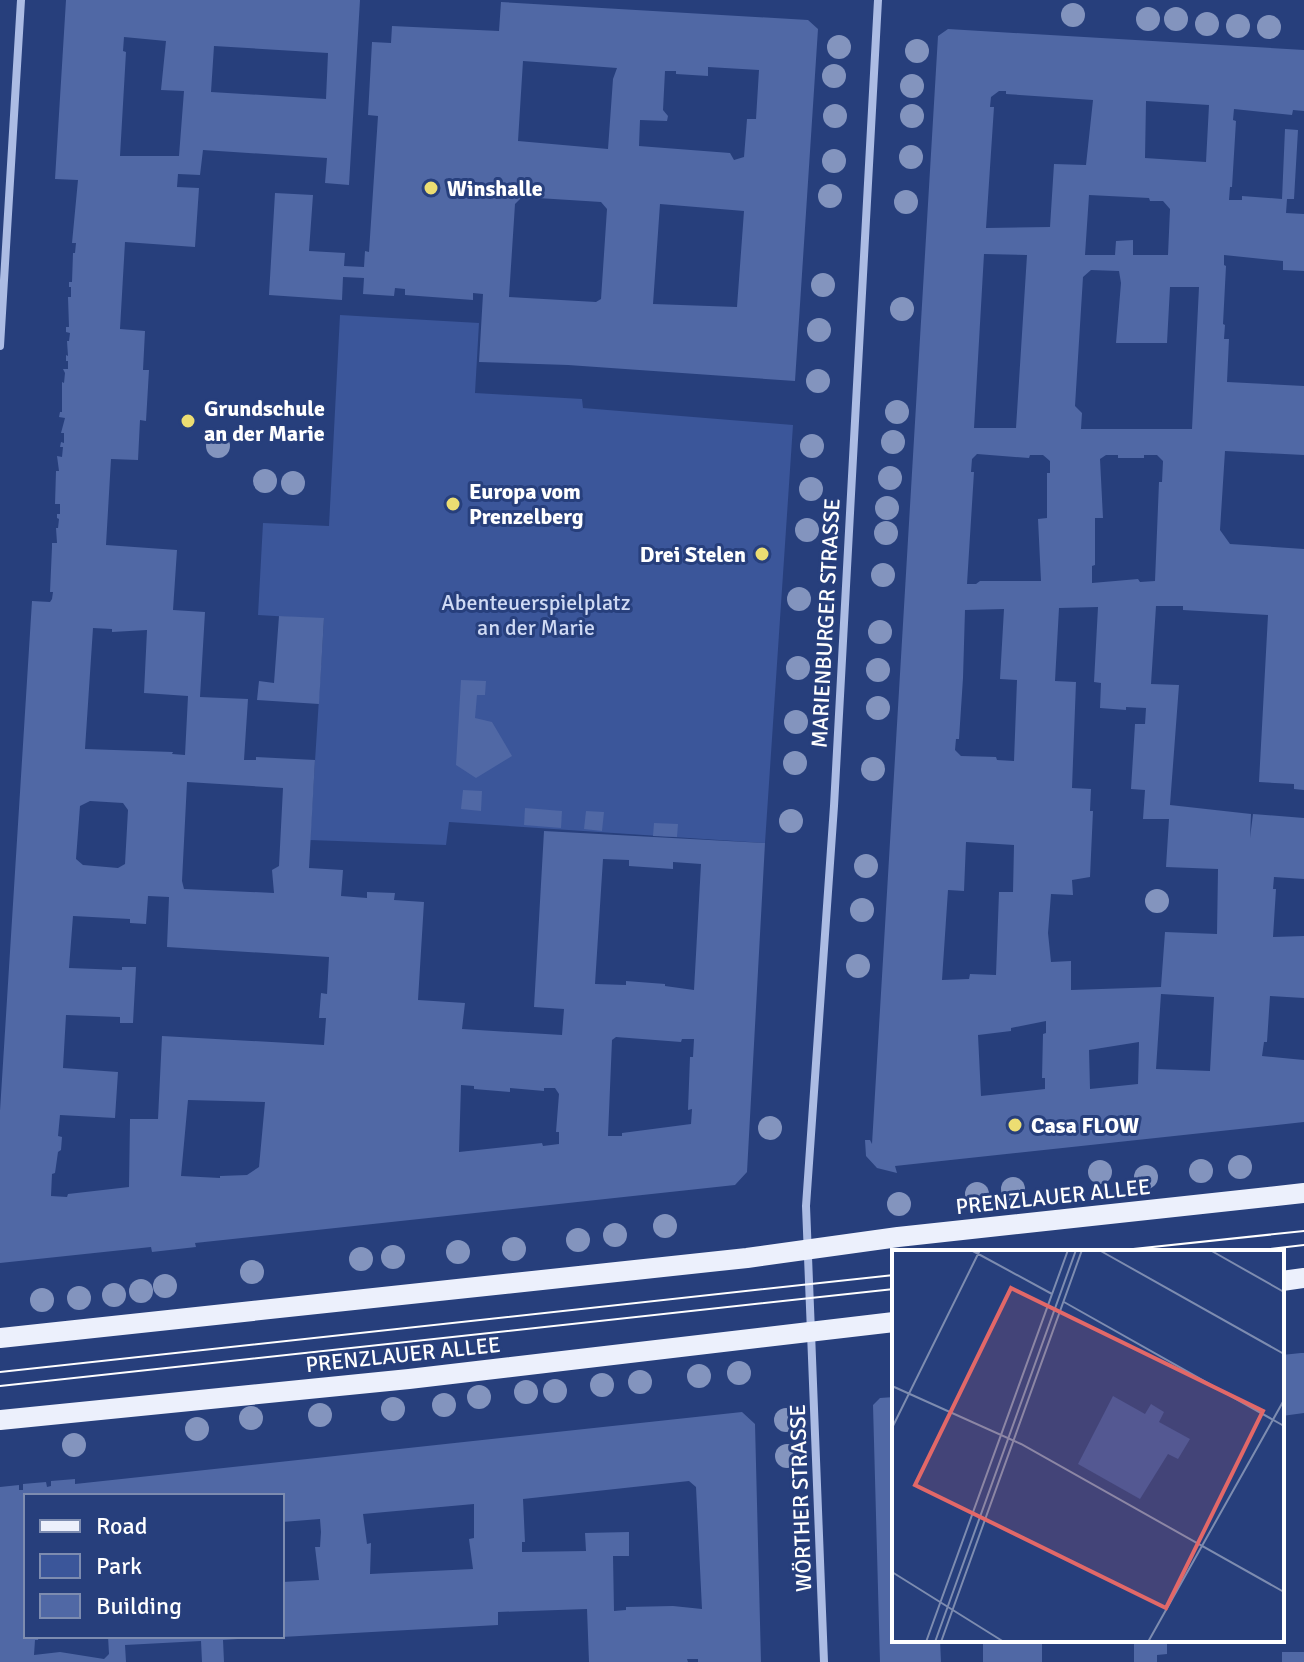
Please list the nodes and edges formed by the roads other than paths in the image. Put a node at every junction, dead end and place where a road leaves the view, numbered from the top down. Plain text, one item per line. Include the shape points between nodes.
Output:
1 (21, 0) edge
2 (878, 0) edge
3 (0, 346) edge
4 (1304, 1193) edge
5 (806, 1248) junction
6 (1304, 1278) edge
7 (1284, 1281) edge
8 (892, 1322) edge
9 (810, 1332) junction
10 (0, 1338) edge
11 (0, 1420) edge
12 (824, 1662) edge

1 - 3 street
2 - 5 street, MARIENBURGER STRASSE
4 - 5 main road, PRENZLAUER ALLEE
5 - 9 street
5 - 10 main road, PRENZLAUER ALLEE
6 - 7 main road
8 - 9 main road, PRENZLAUER ALLEE
9 - 11 main road, PRENZLAUER ALLEE
9 - 12 street, WÖRTHER STRASSE

